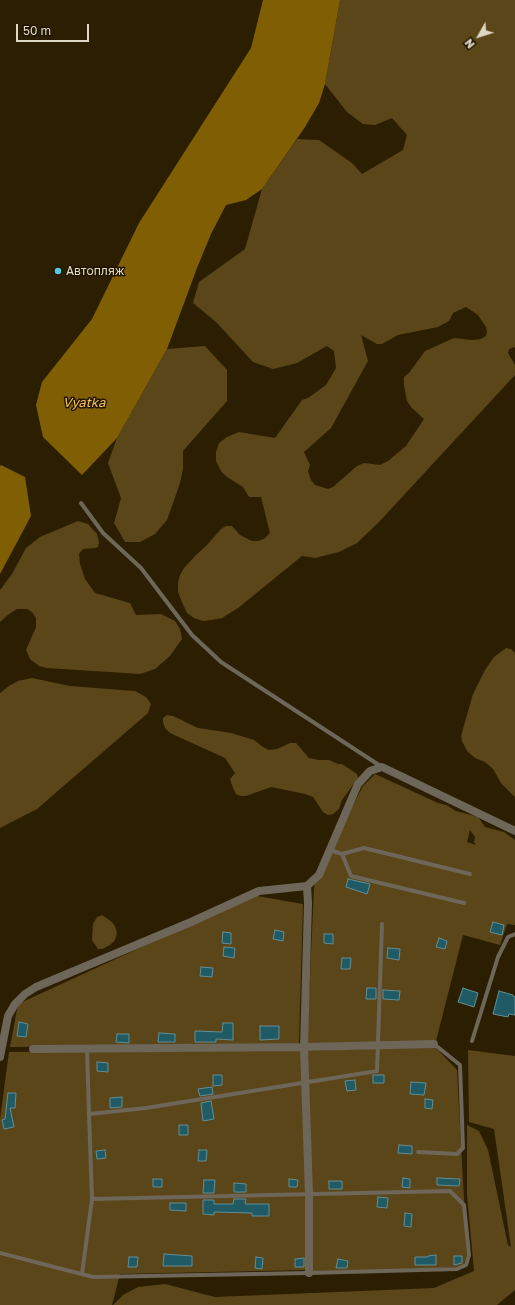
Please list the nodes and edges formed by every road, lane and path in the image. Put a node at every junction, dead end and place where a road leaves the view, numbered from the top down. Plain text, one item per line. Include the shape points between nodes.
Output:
1 (81, 503) dead end
2 (382, 767) junction
3 (515, 831) edge
4 (330, 850) junction
5 (342, 854) junction
6 (470, 874) dead end
7 (307, 886) junction
8 (464, 903) dead end
9 (382, 924) dead end
10 (515, 934) edge
11 (472, 1042) dead end
12 (378, 1044) junction
13 (434, 1044) joint
14 (304, 1047) junction
15 (33, 1049) dead end
16 (88, 1049) junction
17 (0, 1057) edge
18 (305, 1082) junction
19 (88, 1114) junction
20 (418, 1152) dead end
21 (310, 1194) junction
22 (92, 1199) junction
23 (0, 1253) edge
24 (309, 1273) junction
25 (82, 1274) junction

1 - 2 lane via 104,533 141,568 192,635 221,662
2 - 3 street
2 - 4 street via 370,771 358,784
4 - 5 lane
4 - 7 street via 318,875
5 - 6 lane via 364,848
5 - 8 lane via 350,876
7 - 14 street
7 - 17 street via 259,891 36,987 15,1004 8,1016
9 - 12 lane
10 - 11 lane via 508,937 498,957
12 - 13 street
12 - 14 street
12 - 18 lane via 377,1071
13 - 20 lane via 460,1065 463,1148 457,1154
14 - 16 street
14 - 18 street
15 - 16 street
16 - 19 lane
18 - 19 lane via 146,1108
18 - 21 street
19 - 22 lane
21 - 22 lane
21 - 24 street
21 - 24 lane via 450,1191 464,1205 469,1255 466,1265 457,1269
22 - 25 lane
23 - 25 lane
24 - 25 lane via 93,1277

